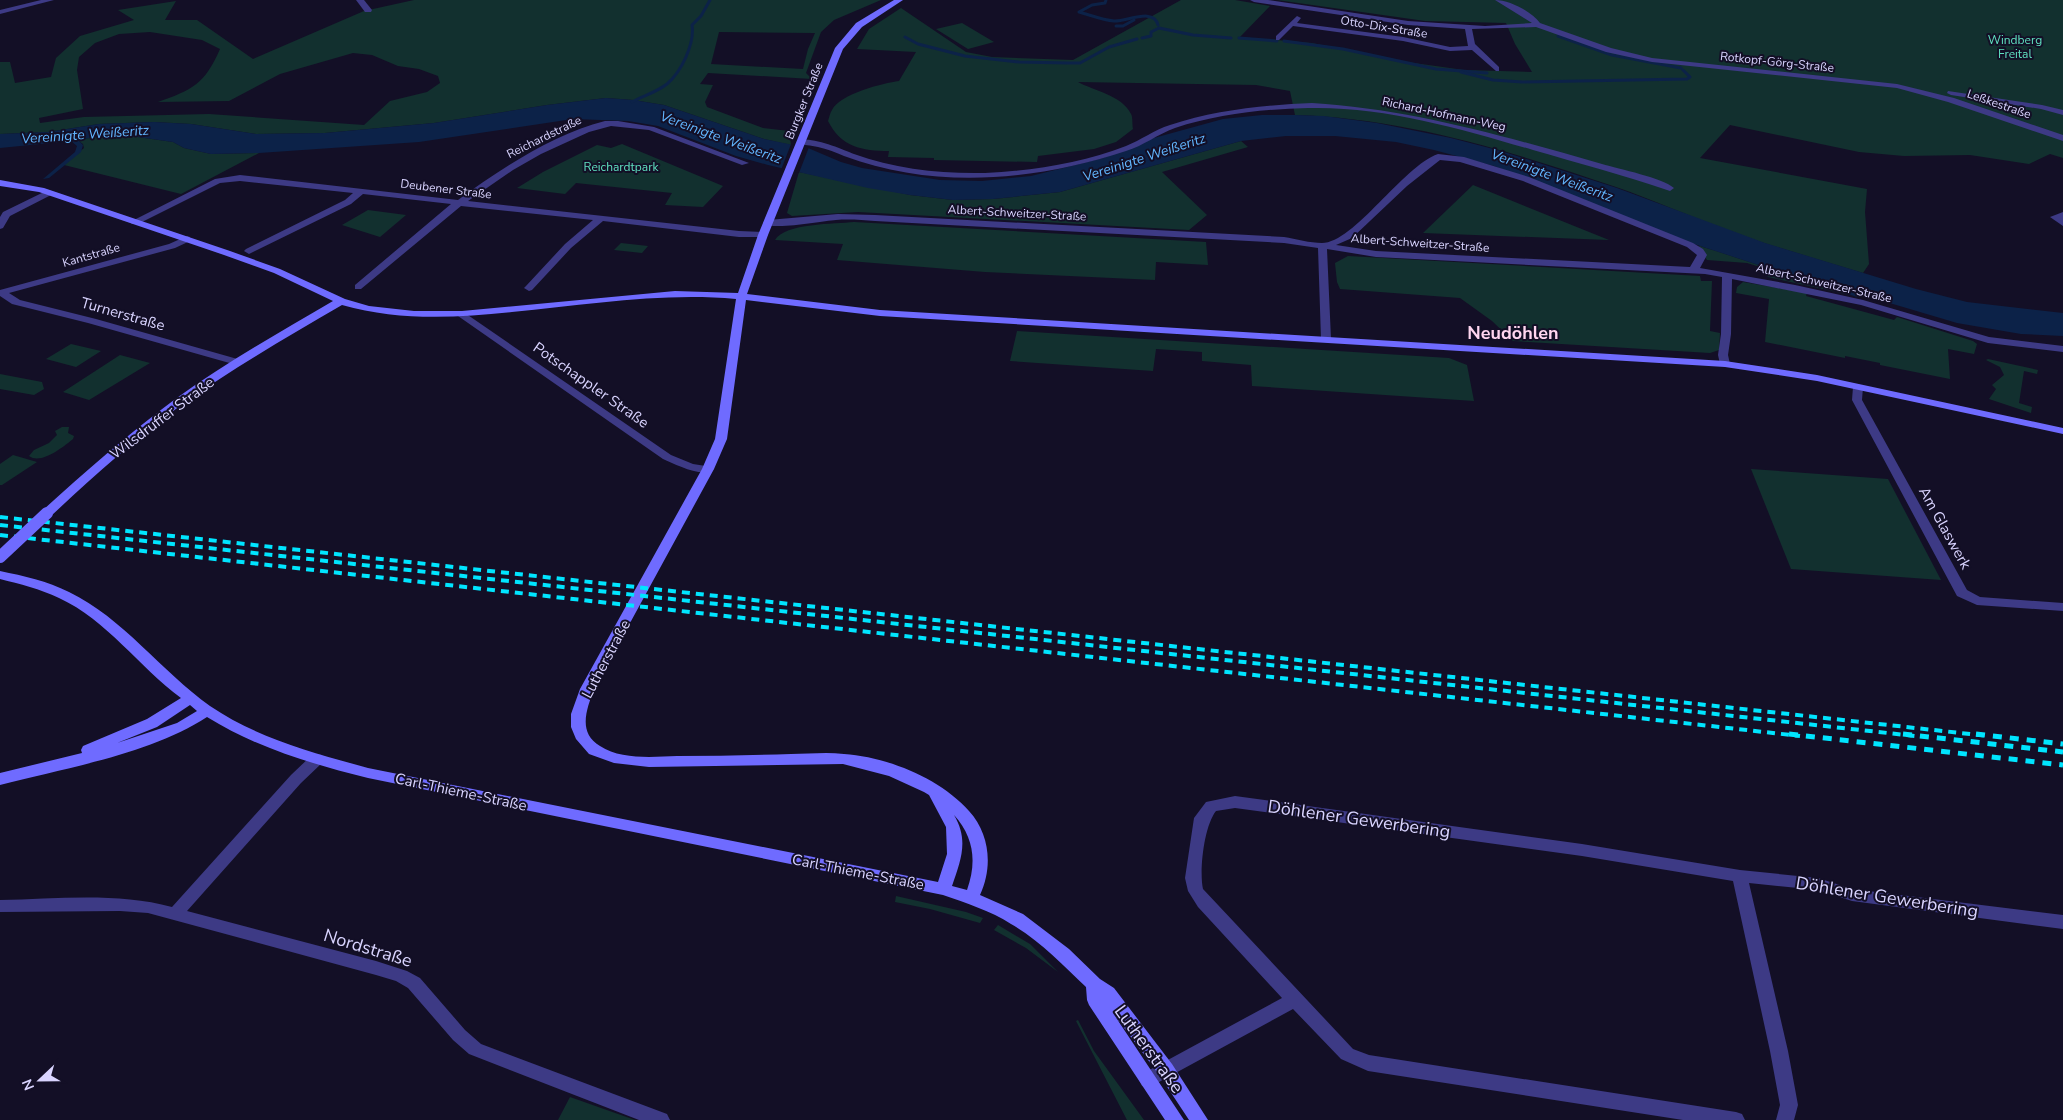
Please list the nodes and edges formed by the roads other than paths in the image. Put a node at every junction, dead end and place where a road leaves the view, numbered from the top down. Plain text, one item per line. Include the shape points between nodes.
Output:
1 (50, 0) edge
2 (360, 0) edge
3 (899, 0) edge
4 (1254, 0) edge
5 (1499, 0) edge
6 (1305, 9) junction
7 (368, 10) dead end
8 (0, 12) edge
9 (1291, 24) junction
10 (1537, 25) junction
11 (1468, 27) junction
12 (1279, 38) dead end
13 (1474, 48) junction
14 (1496, 69) dead end
15 (1927, 93) junction
16 (2063, 113) edge
17 (2063, 138) edge
18 (800, 144) junction
19 (745, 163) dead end
20 (0, 183) edge
21 (1670, 188) dead end
22 (362, 191) junction
23 (48, 193) junction
24 (457, 203) junction
25 (2063, 216) edge
26 (600, 219) junction
27 (135, 222) junction
28 (768, 223) junction
29 (2063, 223) edge
30 (0, 226) edge
31 (763, 234) junction
32 (187, 239) junction
33 (1326, 245) junction
34 (249, 251) dead end
35 (1693, 271) junction
36 (1727, 275) junction
37 (358, 287) dead end
38 (529, 288) dead end
39 (2, 293) edge
40 (742, 295) junction
41 (340, 301) junction
42 (462, 314) junction
43 (1326, 339) junction
44 (2063, 349) edge
45 (237, 362) junction
46 (1725, 364) junction
47 (1858, 386) junction
48 (2063, 431) edge
49 (708, 469) junction
50 (0, 556) edge
51 (0, 575) edge
52 (2063, 607) edge
53 (190, 699) junction
54 (207, 711) junction
55 (317, 759) junction
56 (47, 767) junction
57 (0, 779) edge
58 (935, 793) junction
59 (1740, 876) junction
60 (943, 889) junction
61 (971, 898) junction
62 (0, 906) edge
63 (175, 914) junction
64 (2063, 922) edge
65 (1094, 984) junction
66 (1294, 1000) junction
67 (1166, 1070) junction
68 (1148, 1080) junction
69 (661, 1120) edge
70 (1174, 1120) edge
71 (1199, 1120) edge
72 (1736, 1120) edge
73 (1785, 1120) edge

1 - 8 street
2 - 7 street
3 - 18 main road, Burgker Straße via 859,24 839,48
4 - 6 street, Otto-Dix-Straße
5 - 10 street, Rotkopf-Görg-Straße via 1533,19
6 - 9 street
6 - 11 street, Otto-Dix-Straße
9 - 12 street
9 - 13 street, Otto-Dix-Straße via 1450,49
10 - 11 street, Otto-Dix-Straße
10 - 15 street, Rotkopf-Görg-Straße via 1609,50 1652,60 1897,86
11 - 13 street
13 - 14 street
15 - 16 street, Rotkopf-Görg-Straße via 1954,94
15 - 17 street, Leßkestraße
18 - 21 street, Richard-Hofmann-Weg via 816,144 873,163 915,171 995,175 1037,170 1124,150 1171,127 1233,112 1263,107 1345,107 1397,114 1470,130
18 - 28 main road, Burgker Straße
19 - 24 street, Reichardstraße via 654,129 610,123 595,126 532,154
20 - 23 main road
22 - 24 street, Deubener Straße
22 - 27 street, Deubener Straße via 251,178 226,179
22 - 34 street via 348,202
23 - 27 main road
23 - 30 street via 6,214
24 - 26 street, Deubener Straße
24 - 37 street, Reichardstraße
25 - 29 street via 2055,217
26 - 31 street, Deubener Straße
26 - 38 street via 568,246
27 - 32 main road
28 - 31 main road, Burgker Straße
28 - 33 street, Albert-Schweitzer-Straße via 862,217
31 - 40 main road, Burgker Straße
32 - 39 street, Kantstraße via 172,246
32 - 41 main road via 263,266
33 - 35 street, Albert-Schweitzer-Straße via 1376,254
33 - 35 street via 1348,237 1438,157 1451,157 1526,179 1690,245 1702,255
33 - 43 street via 1321,255
35 - 36 street, Albert-Schweitzer-Straße
36 - 44 street, Albert-Schweitzer-Straße via 1863,303 1988,340 2042,349
36 - 46 street
39 - 45 street, Turnerstraße via 15,301
40 - 42 main road via 709,292 675,294
40 - 43 main road via 880,313
40 - 49 main road, Lutherstraße via 722,439
41 - 42 main road via 399,313
41 - 45 main road, Wilsdruffer Straße
42 - 49 street, Potschappler Straße via 667,457 688,466
43 - 46 main road
45 - 50 main road, Wilsdruffer Straße, bridge via 166,412 76,486
46 - 47 main road
47 - 48 main road
47 - 52 street, Am Glaswerk via 1858,400 1962,594 1977,601
49 - 58 main road, Lutherstraße via 587,689 578,714 578,727 583,739 594,750 614,758 649,762 860,761 887,768
51 - 53 main road, Carl-Thieme-Straße via 57,590 87,606
53 - 54 main road, Carl-Thieme-Straße
53 - 56 main road via 152,723
54 - 55 main road, Carl-Thieme-Straße via 245,733 284,750
54 - 56 main road via 160,736
55 - 60 main road, Carl-Thieme-Straße via 512,804
55 - 63 street
56 - 57 main road
58 - 60 main road via 954,827 955,854
58 - 61 main road, Lutherstraße via 956,807 971,823 980,846 979,880
59 - 64 street, Döhlener Gewerbering via 1818,884 1852,895
59 - 66 street, Döhlener Gewerbering via 1582,850 1235,802 1211,806 1202,818 1193,878 1196,891
59 - 73 street via 1780,1051 1789,1105
60 - 61 main road, Carl-Thieme-Straße
61 - 65 main road, Lutherstraße via 1017,919 1063,954
62 - 63 street, Nordstraße via 134,905
63 - 69 street, Nordstraße via 401,976 414,983 459,1035 476,1049
65 - 67 main road, Lutherstraße via 1108,993
65 - 68 main road, Lutherstraße via 1095,1000
66 - 67 street
66 - 72 street, Döhlener Gewerbering via 1347,1054 1368,1063
67 - 68 street
67 - 71 main road, Lutherstraße
68 - 70 main road, Lutherstraße

